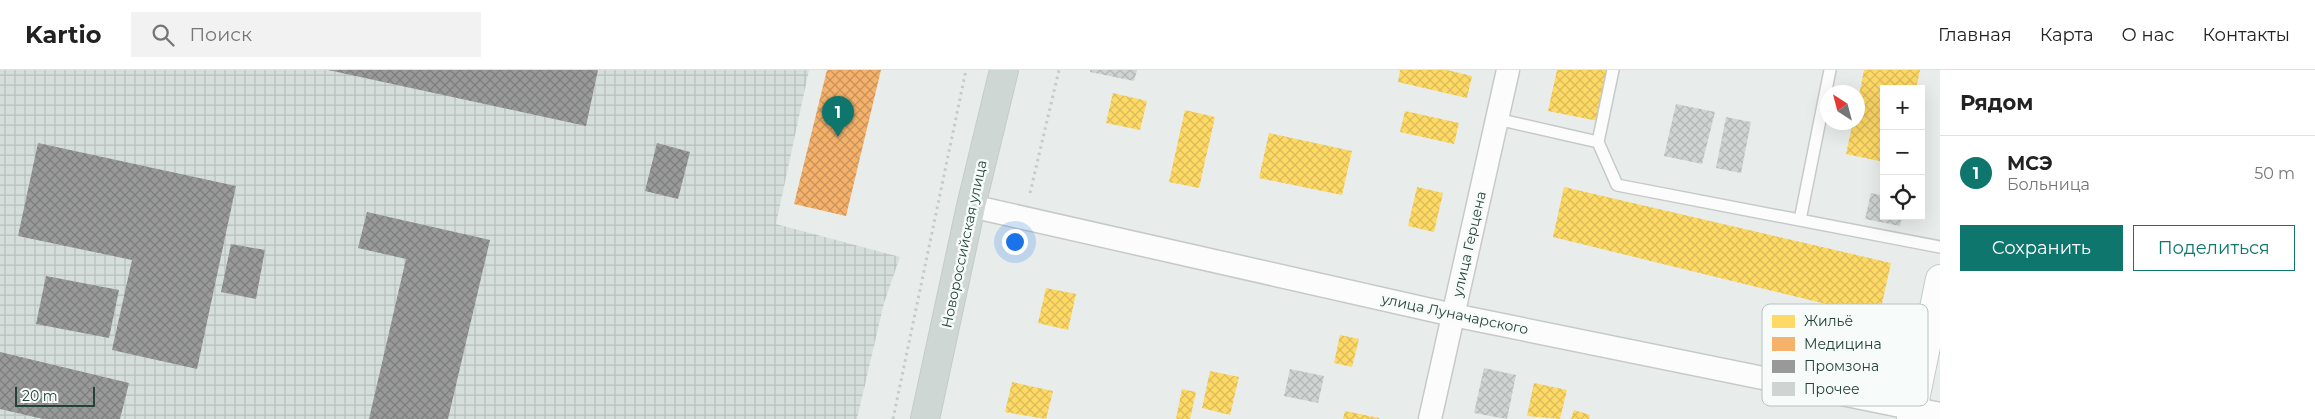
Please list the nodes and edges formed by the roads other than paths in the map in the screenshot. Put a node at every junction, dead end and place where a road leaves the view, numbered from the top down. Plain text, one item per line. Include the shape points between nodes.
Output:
1 (1004, 70) edge
2 (1508, 70) edge
3 (1614, 70) edge
4 (1830, 70) edge
5 (1497, 119) junction
6 (1598, 142) junction
7 (971, 206) junction
8 (1800, 220) junction
9 (1940, 247) edge
10 (1940, 279) edge
11 (1453, 314) junction
12 (1928, 337) edge
13 (1762, 381) edge
14 (1875, 406) edge
15 (1912, 414) edge
16 (1940, 414) edge
17 (925, 419) edge
18 (1430, 419) edge

1 - 7 main road, Новороссийская улица
2 - 5 street, улица Герцена
3 - 6 lane
4 - 8 lane
5 - 6 lane
5 - 11 street, улица Герцена
6 - 8 lane via 1616,185
7 - 11 street, улица Луначарского
7 - 17 main road, Новороссийская улица
8 - 9 lane
10 - 12 street
11 - 13 street, улица Луначарского
11 - 18 street, улица Герцена
14 - 15 street, улица Луначарского
15 - 16 street, улица Луначарского

